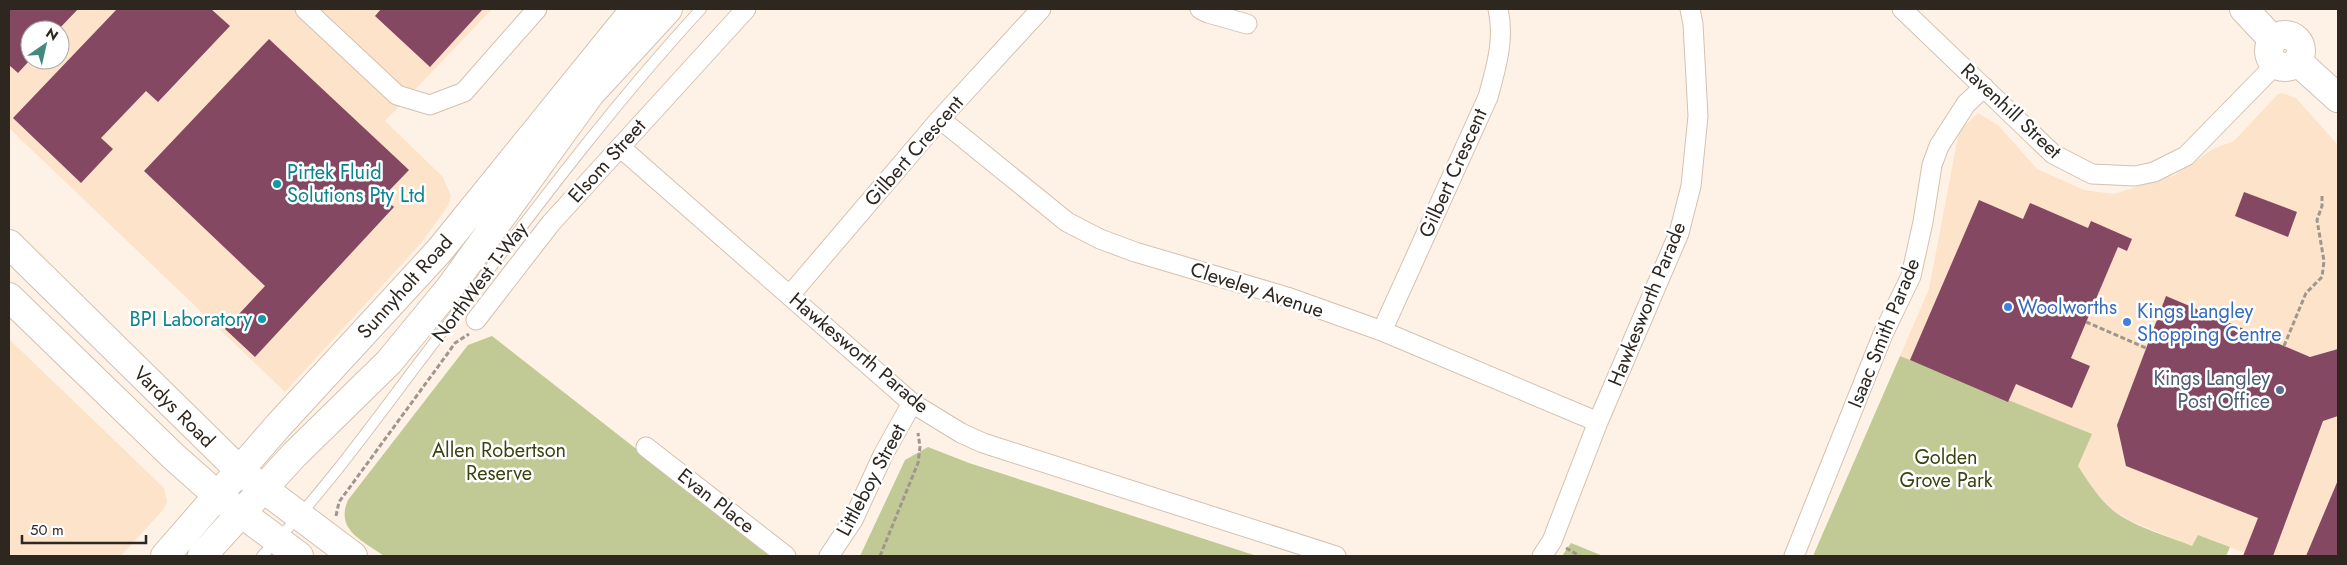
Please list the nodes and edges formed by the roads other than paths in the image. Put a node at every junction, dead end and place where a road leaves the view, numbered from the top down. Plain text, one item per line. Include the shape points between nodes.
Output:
1 (305, 9) edge
2 (537, 9) edge
3 (635, 9) edge
4 (668, 9) edge
5 (701, 9) edge
6 (746, 9) edge
7 (1041, 9) edge
8 (1200, 9) edge
9 (1498, 9) edge
10 (1690, 9) edge
11 (1902, 9) edge
12 (2244, 9) edge
13 (1247, 24) dead end
14 (2282, 55) junction
15 (1984, 87) junction
16 (2338, 98) edge
17 (940, 119) junction
18 (620, 147) junction
19 (9, 244) edge
20 (790, 295) junction
21 (9, 297) edge
22 (476, 320) road end
23 (1382, 331) junction
24 (912, 403) junction
25 (1598, 422) junction
26 (646, 447) dead end
27 (240, 471) junction
28 (263, 489) junction
29 (218, 496) junction
30 (241, 513) junction
31 (300, 516) junction
32 (280, 551) edge
33 (166, 556) edge
34 (202, 556) edge
35 (353, 556) edge
36 (786, 556) edge
37 (829, 556) edge
38 (1336, 556) edge
39 (1542, 556) edge
40 (1794, 556) edge

1 - 2 street via 397,95 430,105 464,92
3 - 27 main road, Sunnyholt Road via 439,251
4 - 28 main road, Sunnyholt Road via 590,94 449,288 395,355
5 - 31 lane, NorthWest T-Way via 623,97
6 - 18 street, Elsom Street
7 - 17 street, Gilbert Crescent
8 - 13 street
9 - 23 street, Gilbert Crescent via 1500,56 1488,97
10 - 25 street, Hawkesworth Parade via 1698,116 1691,186 1679,233
11 - 15 street, Ravenhill Street
12 - 14 main road
14 - 15 street, Ravenhill Street via 2186,156 2154,172 2135,176 2092,174 2071,165 2053,154
14 - 16 main road
15 - 40 street, Isaac Smith Parade via 1966,104 1938,146 1911,276 1883,334
17 - 20 street, Gilbert Crescent
17 - 23 street, Cleveley Avenue via 1067,222 1100,239 1287,297
18 - 20 street, Hawkesworth Parade
18 - 22 street, Elsom Street via 530,248
19 - 27 main road, Vardys Road
20 - 24 street, Hawkesworth Parade
21 - 29 main road, Vardys Road via 144,430
23 - 25 street, Cleveley Avenue
24 - 37 street, Littleboy Street via 853,520
24 - 38 street, Hawkesworth Parade via 961,434 983,443
25 - 39 street, Hawkesworth Parade via 1552,541
26 - 36 street, Evan Place
27 - 28 main road, Vardys Road
27 - 29 main road, Sunnyholt Road
28 - 30 main road, Sunnyholt Road
28 - 31 main road, Vardys Road
29 - 30 main road, Vardys Road
29 - 33 main road, Sunnyholt Road
30 - 32 main road, Vardys Road
30 - 34 main road, Sunnyholt Road
31 - 32 lane, NorthWest T-Way
31 - 35 main road, Vardys Road

